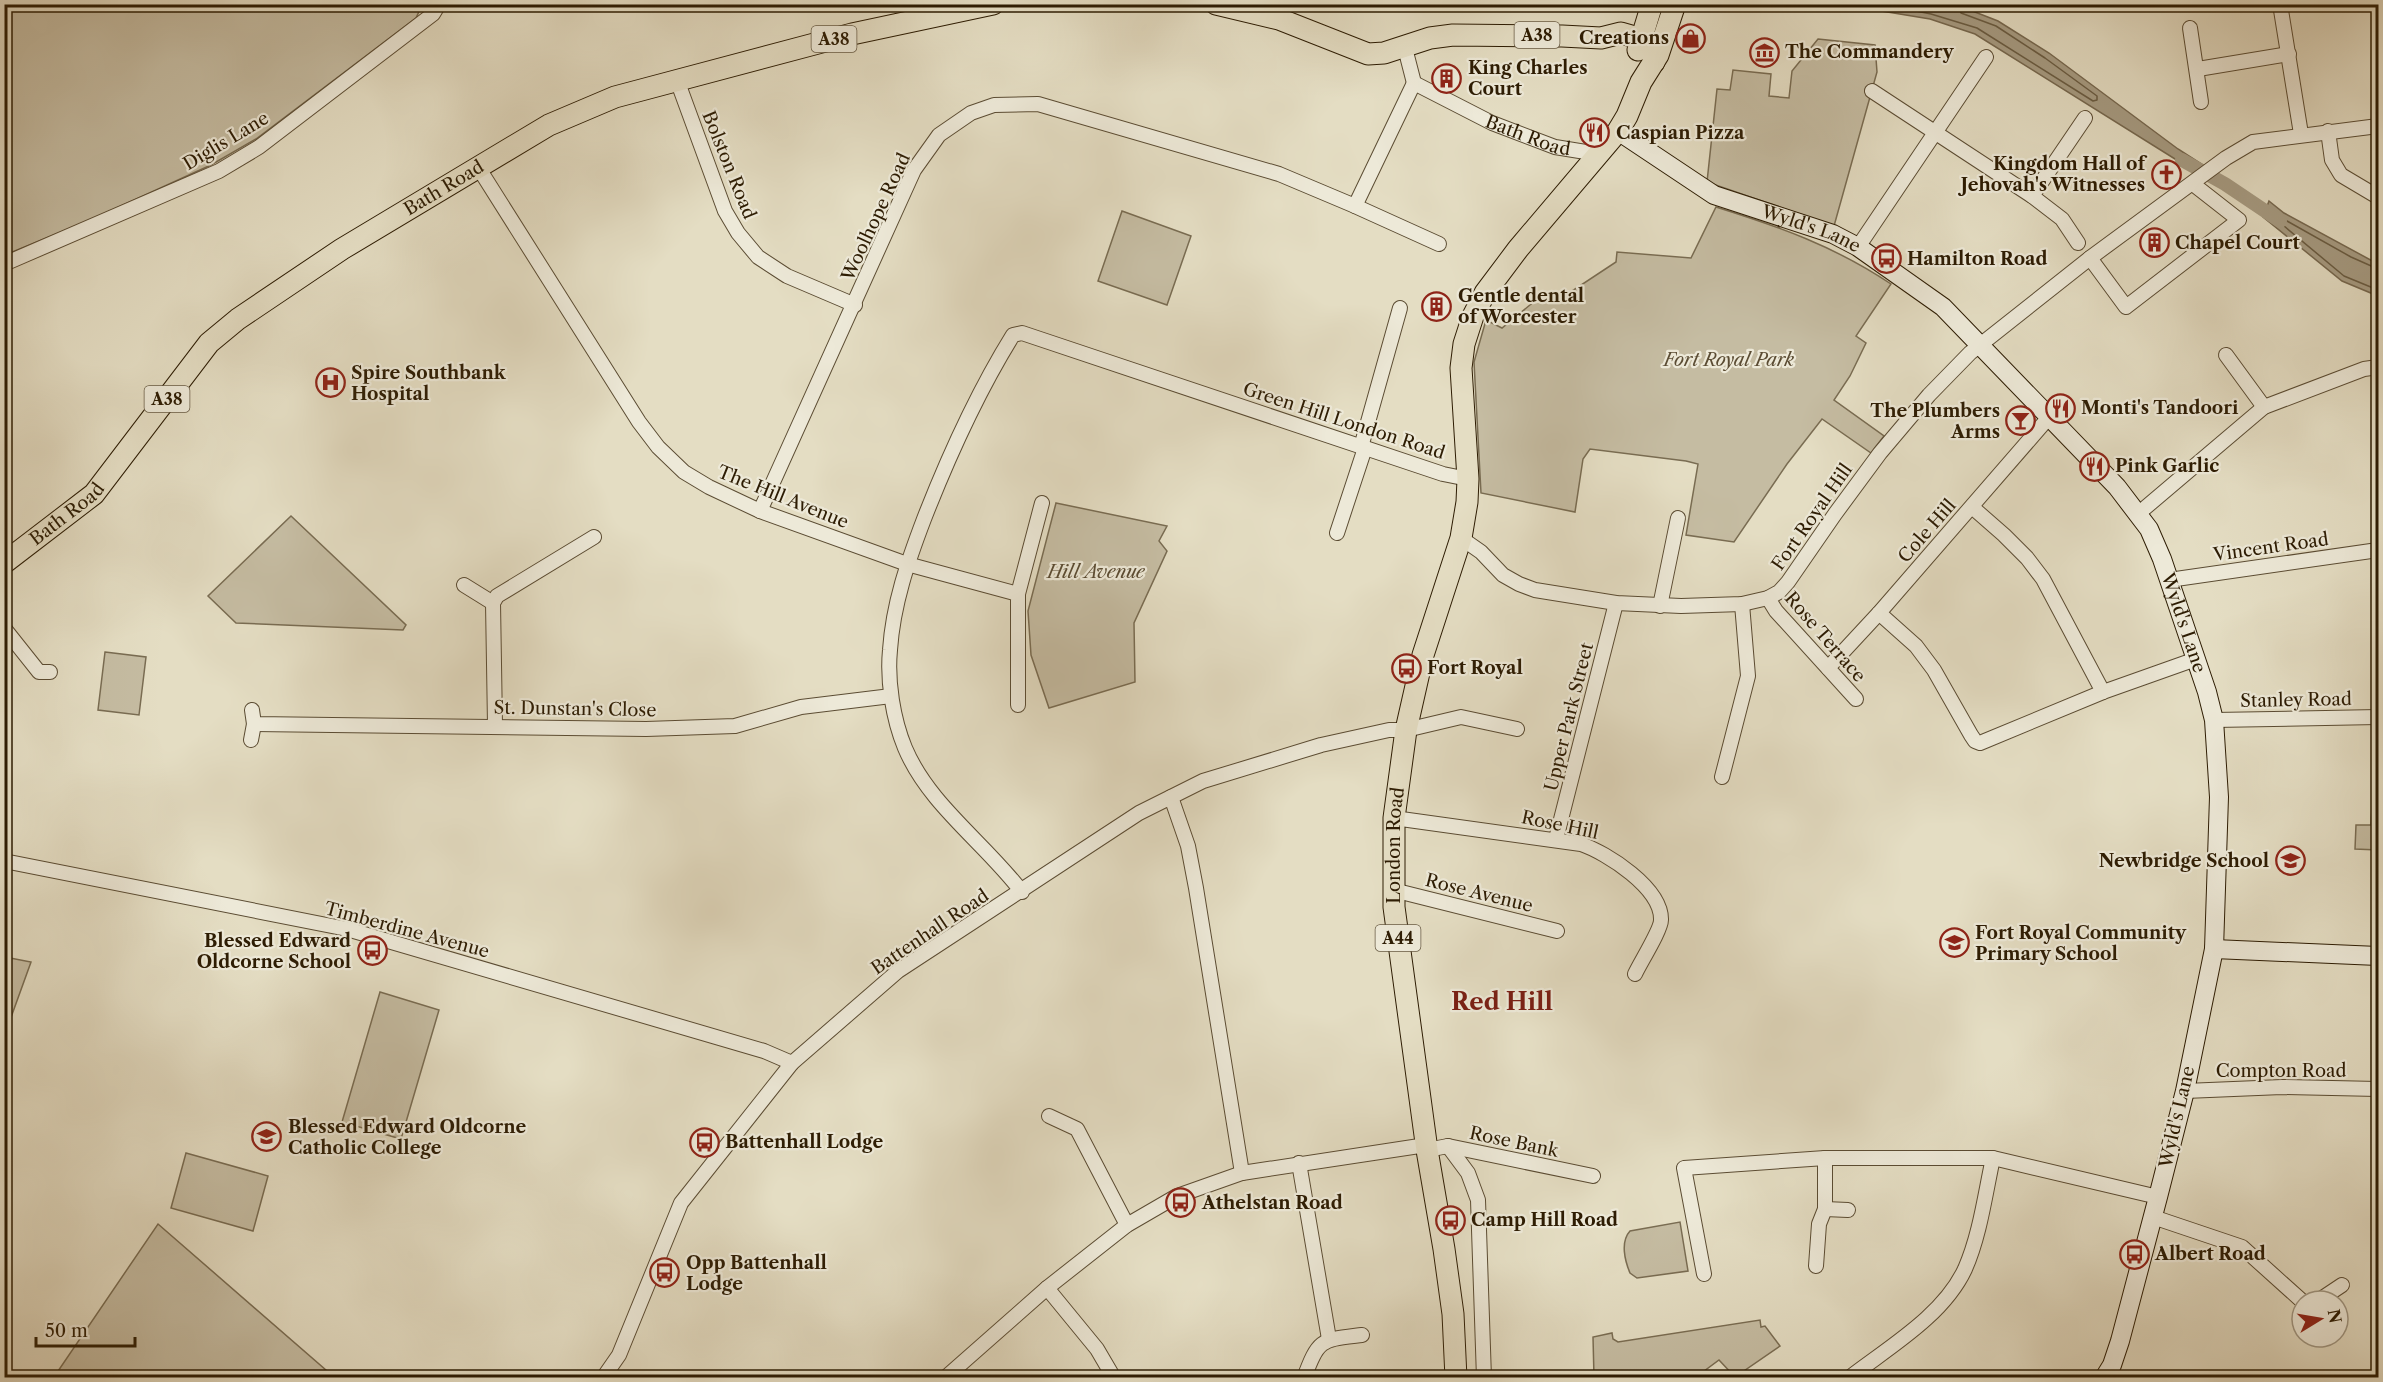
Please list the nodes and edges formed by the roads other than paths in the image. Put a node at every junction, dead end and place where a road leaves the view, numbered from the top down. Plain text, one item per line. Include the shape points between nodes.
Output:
1 (439, 4) edge
2 (993, 4) edge
3 (1216, 4) edge
4 (2280, 4) edge
5 (1655, 24) edge
6 (2190, 28) dead end
7 (1405, 48) junction
8 (2289, 54) junction
9 (1986, 57) dead end
10 (2198, 69) junction
11 (677, 80) junction
12 (1414, 83) junction
13 (1872, 91) dead end
14 (2201, 102) dead end
15 (2085, 118) dead end
16 (2379, 126) edge
17 (1618, 131) junction
18 (2328, 131) junction
19 (1936, 133) junction
20 (2301, 134) junction
21 (1592, 161) junction
22 (478, 167) junction
23 (2193, 184) junction
24 (2032, 196) junction
25 (2379, 197) edge
26 (1355, 206) junction
27 (2078, 243) dead end
28 (1439, 244) dead end
29 (1858, 247) junction
30 (2090, 258) junction
31 (4, 264) edge
32 (855, 305) junction
33 (1400, 308) dead end
34 (1981, 344) junction
35 (2225, 355) dead end
36 (2379, 367) edge
37 (2264, 407) junction
38 (2050, 416) junction
39 (1363, 447) junction
40 (1468, 479) junction
41 (1042, 503) dead end
42 (1972, 507) junction
43 (760, 511) junction
44 (2139, 513) junction
45 (1678, 518) dead end
46 (1337, 533) dead end
47 (594, 537) dead end
48 (1461, 538) junction
49 (2379, 550) edge
50 (4, 563) edge
51 (907, 564) junction
52 (2169, 580) junction
53 (464, 585) dead end
54 (1018, 594) junction
55 (1768, 598) junction
56 (493, 603) junction
57 (1616, 603) junction
58 (1742, 604) junction
59 (1660, 606) junction
60 (1879, 613) junction
61 (4, 627) edge
62 (2196, 659) junction
63 (1828, 668) junction
64 (50, 672) dead end
65 (2103, 692) junction
66 (891, 696) junction
67 (1856, 699) dead end
68 (1018, 705) dead end
69 (2379, 717) edge
70 (2214, 720) junction
71 (495, 726) junction
72 (1517, 729) dead end
73 (1406, 730) junction
74 (251, 740) dead end
75 (1722, 777) dead end
76 (1171, 797) junction
77 (1394, 818) junction
78 (1556, 839) junction
79 (4, 861) edge
80 (1393, 890) junction
81 (1022, 892) junction
82 (1557, 931) dead end
83 (2214, 949) junction
84 (2379, 956) edge
85 (1635, 974) dead end
86 (792, 1063) junction
87 (2379, 1089) edge
88 (2185, 1091) junction
89 (1049, 1116) dead end
90 (1448, 1146) junction
91 (1426, 1147) junction
92 (1825, 1158) junction
93 (1994, 1158) junction
94 (1299, 1164) junction
95 (1242, 1173) junction
96 (1593, 1176) dead end
97 (2158, 1197) junction
98 (1825, 1209) junction
99 (1848, 1210) dead end
100 (2153, 1217) junction
101 (1127, 1225) junction
102 (1816, 1266) dead end
103 (1704, 1274) dead end
104 (2342, 1285) dead end
105 (1047, 1288) junction
106 (2336, 1289) edge
107 (2290, 1290) edge
108 (1362, 1335) dead end
109 (1329, 1339) junction
110 (603, 1377) edge
111 (945, 1377) edge
112 (1114, 1377) edge
113 (1304, 1377) edge
114 (1456, 1377) edge
115 (1484, 1377) edge
116 (1849, 1377) edge
117 (2104, 1377) edge

1 - 31 street, Diglis Lane via 433,14 249,153 219,171
2 - 11 main road, Bath Road / A38 via 852,34
3 - 7 main road, A38 via 1279,19 1368,54
4 - 8 street
5 - 7 main road, A38 via 1601,38 1453,35 1430,38
5 - 17 main road, A44 via 1641,82
6 - 10 street
7 - 12 street
8 - 10 street
8 - 20 street
9 - 19 street
10 - 14 street
11 - 22 main road, Bath Road / A38 via 615,97 549,125
11 - 32 street, Bolston Road via 725,211 738,233 758,257 787,276
12 - 21 street, Bath Road via 1492,123
12 - 26 street
13 - 19 street
15 - 24 street
16 - 18 street, Fort Royal Hill
17 - 21 main road, A44
17 - 29 street, Wyld's Lane via 1714,195 1833,234
18 - 20 street, Fort Royal Hill
18 - 25 street via 2332,160 2341,175
19 - 24 street
19 - 29 street
20 - 23 street, Fort Royal Hill via 2253,142
21 - 40 main road, London Road / A44 via 1485,293 1473,316 1464,344 1462,391
22 - 43 street, The Hill Avenue via 658,447 684,472 709,488
22 - 50 main road, Bath Road / A38 via 342,249 209,343 94,494
23 - 30 street, Fort Royal Hill
23 - 30 street via 2239,220 2126,306
24 - 27 street via 2062,219
26 - 28 street, Woolhope Road
26 - 32 street, Woolhope Road via 1279,174 1038,104 994,105 971,112 939,135 914,170
29 - 34 street, Wyld's Lane via 1943,307
30 - 34 street, Fort Royal Hill
32 - 43 street, Woolhope Road
33 - 39 street via 1390,322
34 - 38 street, Wyld's Lane
34 - 55 street, Fort Royal Hill via 1929,395 1880,453 1788,582
35 - 37 street
36 - 37 street via 2364,369
37 - 44 street
38 - 42 street, Cole Hill
38 - 44 street, Wyld's Lane
39 - 40 street, Green Hill London Road
39 - 46 street
39 - 51 street, Green Hill London Road via 1022,333 1013,335 968,415
40 - 48 main road, London Road / A44
41 - 54 street
42 - 60 street, Cole Hill
42 - 65 street via 2027,558 2043,579
43 - 51 street, The Hill Avenue
44 - 52 street, Wyld's Lane
45 - 59 street
47 - 56 street via 496,596
48 - 57 street, Fort Royal Hill via 1519,584
48 - 73 main road, London Road / A44 via 1424,655
49 - 52 street, Vincent Road
51 - 54 street, The Hill Avenue
51 - 66 street, Green Hill London Road via 894,615
52 - 62 street, Wyld's Lane
53 - 56 street
54 - 68 street
55 - 58 street, Fort Royal Hill
55 - 63 street, Rose Terrace
56 - 71 street
57 - 59 street, Fort Royal Hill
57 - 78 street, Upper Park Street
58 - 59 street, Fort Royal Hill
58 - 75 street via 1748,676
60 - 63 street, Cole Hill
60 - 65 street via 1916,646 1975,741 1985,742
61 - 64 street via 39,672
62 - 65 street
62 - 70 street, Wyld's Lane
63 - 67 street, Rose Terrace
66 - 71 street, St. Dunstan's Close via 801,707 735,726
66 - 81 street, Green Hill London Road via 905,748 925,781
69 - 70 street, Stanley Road
70 - 83 street, Wyld's Lane via 2219,807
71 - 74 street, St. Dunstan's Close via 253,717
72 - 73 street, Battenhall Road via 1461,717
73 - 76 street, Battenhall Road via 1368,734 1253,765 1203,781
73 - 77 main road, London Road / A44
76 - 81 street, Battenhall Road via 1139,813
76 - 95 street via 1188,846 1196,888
77 - 78 street, Rose Hill
77 - 80 main road, London Road / A44
78 - 85 street, Rose Hill via 1600,850 1628,870 1656,901 1661,922
79 - 86 street, Timberdine Avenue via 347,929 764,1051
80 - 82 street, Rose Avenue
80 - 91 main road, London Road / A44
81 - 86 street, Battenhall Road via 898,971
83 - 84 street
83 - 88 street, Wyld's Lane
86 - 110 street, Battenhall Road via 681,1203 619,1355
87 - 88 street, Compton Road
88 - 97 street, Wyld's Lane
89 - 101 street via 1077,1129
90 - 91 street, Rose Bank
90 - 96 street, Rose Bank
90 - 115 street via 1468,1173 1478,1200
91 - 94 street
91 - 114 main road, London Road / A44 via 1453,1314
92 - 93 street
92 - 98 street
92 - 103 street via 1684,1168
93 - 97 street
93 - 116 street via 1974,1244 1951,1293 1921,1323
94 - 95 street
94 - 109 street
95 - 101 street via 1178,1196
97 - 100 street, Wyld's Lane
98 - 99 street
98 - 102 street via 1819,1224
100 - 107 street via 2242,1247
100 - 117 street, Wyld's Lane via 2120,1341
101 - 105 street
104 - 106 street
105 - 111 street
105 - 112 street via 1097,1349
108 - 109 street
109 - 113 street via 1312,1356

